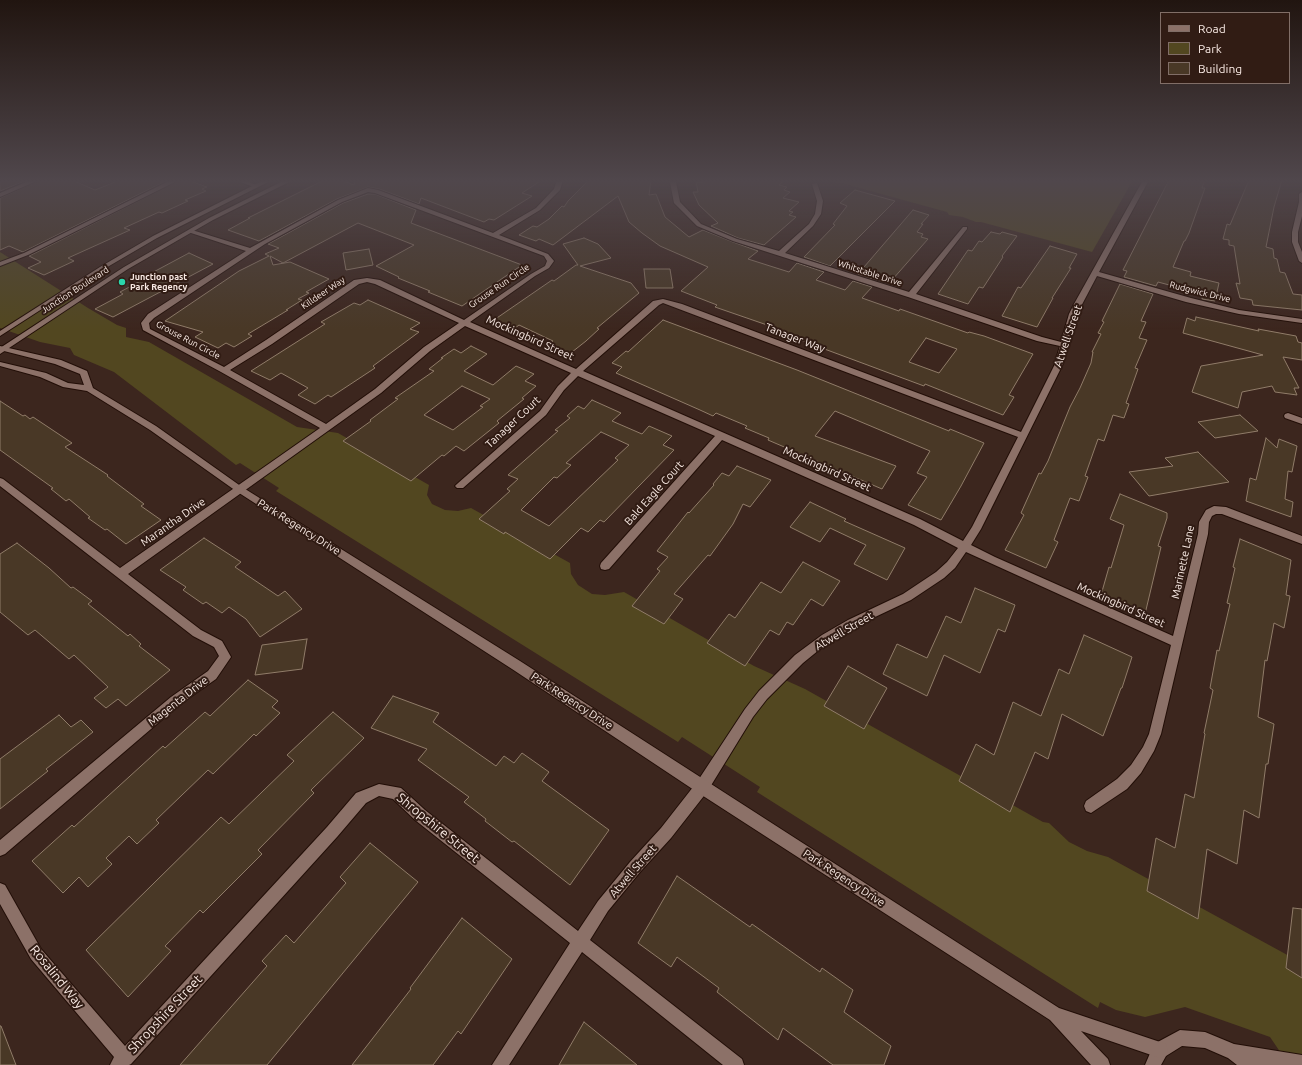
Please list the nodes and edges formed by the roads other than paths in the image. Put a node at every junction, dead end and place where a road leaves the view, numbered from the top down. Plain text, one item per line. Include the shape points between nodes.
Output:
1 (74, 230) edge
2 (169, 230) edge
3 (289, 230) edge
4 (477, 230) edge
5 (504, 230) edge
6 (710, 230) edge
7 (806, 230) edge
8 (964, 230) edge
9 (1119, 230) edge
10 (1296, 230) edge
11 (190, 231) joint
12 (493, 236) junction
13 (251, 251) junction
14 (780, 254) junction
15 (1302, 262) edge
16 (0, 264) edge
17 (1095, 273) junction
18 (911, 295) junction
19 (1302, 321) edge
20 (464, 322) junction
21 (0, 334) edge
22 (1065, 345) junction
23 (2, 350) edge
24 (0, 364) edge
25 (224, 370) junction
26 (577, 372) junction
27 (89, 389) junction
28 (1288, 416) dead end
29 (1302, 422) edge
30 (326, 428) junction
31 (721, 435) junction
32 (1023, 436) junction
33 (0, 481) edge
34 (460, 486) dead end
35 (240, 489) junction
36 (1302, 540) edge
37 (965, 546) junction
38 (605, 566) dead end
39 (120, 574) junction
40 (1177, 643) junction
41 (702, 786) junction
42 (1091, 806) dead end
43 (0, 849) edge
44 (0, 890) edge
45 (579, 941) junction
46 (1055, 1014) junction
47 (1160, 1050) junction
48 (1234, 1052) junction
49 (122, 1061) edge
50 (1302, 1063) edge
51 (500, 1065) edge
52 (736, 1065) edge
53 (1102, 1065) edge
54 (1153, 1065) edge
55 (1249, 1065) edge

1 - 16 street
2 - 21 street, Junction Boulevard via 89,276
3 - 13 street, Grouse Run Circle
4 - 12 street, Grouse Run Circle
5 - 12 street
6 - 14 street, Whitstable Drive
7 - 14 street
8 - 18 street
9 - 17 street, Atwell Street
10 - 15 street via 1295,242
11 - 13 street
11 - 23 street, Junction Boulevard via 85,294
12 - 20 street, Grouse Run Circle via 546,255 551,261 547,267
13 - 25 street, Grouse Run Circle via 152,316 144,324 147,330
14 - 18 street, Whitstable Drive
17 - 19 street, Rudgwick Drive via 1239,312
17 - 22 street, Atwell Street via 1073,314
18 - 22 street, Whitstable Drive
20 - 25 street, Killdeer Way via 377,282 367,280 357,282
20 - 26 street, Mockingbird Street
20 - 30 street, Grouse Run Circle via 427,349 378,392
22 - 32 street, Atwell Street via 1058,366
23 - 27 street via 58,362 84,373
24 - 27 street, Park Regency Drive via 32,372 66,385
25 - 30 street, Grouse Run Circle
26 - 31 street, Mockingbird Street
26 - 32 street, Tanager Way via 656,303 663,301
26 - 34 street, Tanager Court via 534,422
27 - 35 street, Park Regency Drive via 153,428
28 - 29 street
30 - 35 street, Grouse Run Circle
31 - 37 street, Mockingbird Street
31 - 38 street, Bald Eagle Court
32 - 37 street, Atwell Street
33 - 39 street, Magenta Drive
35 - 39 street, Marantha Drive
35 - 41 street, Park Regency Drive via 510,660
36 - 40 street, Marinette Lane via 1223,510 1209,513 1204,522
37 - 40 street, Mockingbird Street via 990,560
37 - 41 street, Atwell Street via 951,566 928,584 826,638 780,676 749,713
39 - 43 street, Magenta Drive via 196,633 218,644 225,657 212,675 175,701
40 - 42 street via 1160,718 1148,751 1122,784
41 - 45 street, Atwell Street via 666,833 619,885
41 - 46 street, Park Regency Drive
44 - 49 street, Rosalind Way via 36,954
45 - 49 street, Shropshire Street via 420,815 396,793 379,790 361,798
45 - 51 street, Atwell Street
45 - 52 street, Shropshire Street
46 - 47 street, Park Regency Drive
46 - 53 street, Park Regency Drive
47 - 48 street via 1180,1038 1205,1040
47 - 54 street
48 - 50 street
48 - 55 street

